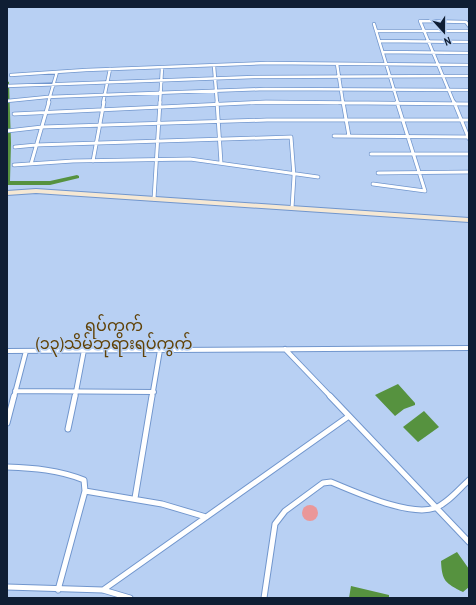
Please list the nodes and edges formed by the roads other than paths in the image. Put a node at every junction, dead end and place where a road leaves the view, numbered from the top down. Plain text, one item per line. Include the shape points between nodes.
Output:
1 (374, 24) dead end
2 (469, 26) edge
3 (376, 31) junction
4 (424, 31) junction
5 (469, 31) edge
6 (380, 41) junction
7 (428, 42) junction
8 (469, 42) edge
9 (383, 52) junction
10 (433, 53) junction
11 (469, 53) edge
12 (338, 64) junction
13 (387, 64) junction
14 (438, 65) junction
15 (469, 65) edge
16 (214, 66) junction
17 (162, 68) junction
18 (110, 69) junction
19 (57, 72) junction
20 (11, 75) dead end
21 (391, 76) junction
22 (443, 76) junction
23 (469, 76) edge
24 (338, 77) junction
25 (215, 78) junction
26 (161, 80) junction
27 (109, 82) junction
28 (55, 83) junction
29 (7, 86) edge
30 (341, 89) junction
31 (394, 90) junction
32 (448, 90) junction
33 (469, 90) edge
34 (216, 91) junction
35 (161, 93) junction
36 (105, 95) junction
37 (49, 97) junction
38 (7, 101) edge
39 (344, 103) junction
40 (398, 104) junction
41 (455, 104) junction
42 (469, 104) edge
43 (216, 105) junction
44 (160, 108) junction
45 (102, 109) junction
46 (45, 111) junction
47 (14, 114) dead end
48 (404, 119) junction
49 (347, 120) junction
50 (461, 120) junction
51 (469, 120) edge
52 (218, 122) junction
53 (159, 124) junction
54 (100, 125) junction
55 (42, 127) junction
56 (7, 131) edge
57 (334, 136) dead end
58 (349, 136) junction
59 (409, 137) junction
60 (469, 138) edge
61 (219, 139) junction
62 (158, 141) junction
63 (96, 143) junction
64 (36, 145) junction
65 (15, 147) dead end
66 (414, 153) junction
67 (371, 154) dead end
68 (469, 154) edge
69 (156, 158) junction
70 (93, 160) junction
71 (221, 162) junction
72 (31, 164) junction
73 (14, 165) dead end
74 (420, 172) junction
75 (469, 172) edge
76 (378, 173) dead end
77 (294, 174) junction
78 (318, 177) dead end
79 (372, 184) dead end
80 (7, 193) edge
81 (154, 199) junction
82 (292, 208) junction
83 (469, 220) edge
84 (469, 348) edge
85 (285, 349) junction
86 (84, 350) junction
87 (160, 350) junction
88 (7, 351) edge
89 (26, 351) junction
90 (15, 391) junction
91 (76, 391) junction
92 (154, 392) junction
93 (349, 416) junction
94 (7, 423) edge
95 (68, 429) dead end
96 (7, 466) edge
97 (469, 480) edge
98 (86, 491) junction
99 (134, 498) junction
100 (437, 508) junction
101 (206, 517) junction
102 (469, 542) edge
103 (7, 587) edge
104 (58, 590) junction
105 (103, 590) junction
106 (130, 598) edge
107 (264, 598) edge

1 - 3 street
2 - 4 street via 466,22 420,21
3 - 4 street
3 - 6 street
4 - 5 street
4 - 7 street
6 - 7 street
6 - 9 street
7 - 8 street
7 - 10 street
9 - 10 street
9 - 13 street
10 - 11 street
10 - 14 street
12 - 13 street
12 - 16 street via 267,63
12 - 24 street
13 - 14 street
13 - 21 street
14 - 15 street
14 - 22 street
16 - 17 street
16 - 25 street
17 - 18 street
17 - 26 street
18 - 19 street
18 - 27 street
19 - 20 street
19 - 28 street
21 - 22 street
21 - 24 street
21 - 31 street
22 - 23 street
22 - 32 street
24 - 25 street
24 - 30 street
25 - 26 street
25 - 34 street
26 - 27 street
26 - 35 street
27 - 28 street
27 - 36 street
28 - 29 street
28 - 37 street
30 - 31 street
30 - 34 street
30 - 39 street
31 - 32 street
31 - 40 street
32 - 33 street
32 - 41 street
34 - 35 street
34 - 43 street
35 - 36 street
35 - 44 street
36 - 37 street
36 - 45 street
37 - 38 street
37 - 46 street
39 - 40 street
39 - 43 street via 266,102
39 - 49 street
40 - 41 street
40 - 48 street
41 - 42 street
41 - 50 street
43 - 44 street
43 - 52 street
44 - 45 street
44 - 53 street
45 - 46 street
45 - 54 street
46 - 47 street
46 - 55 street
48 - 49 street
48 - 50 street
48 - 59 street
49 - 52 street
49 - 58 street
50 - 51 street
50 - 60 street
52 - 53 street
52 - 61 street
53 - 54 street
53 - 62 street
54 - 55 street
54 - 63 street
55 - 56 street
55 - 64 street
57 - 58 street
58 - 59 street
59 - 60 street
59 - 66 street
61 - 62 street
61 - 71 street
61 - 77 street via 291,137
62 - 63 street
62 - 69 street
63 - 64 street
63 - 70 street
64 - 65 street
64 - 72 street
66 - 67 street
66 - 68 street
66 - 74 street
69 - 70 street
69 - 71 street
69 - 81 street
70 - 72 street
71 - 77 street
72 - 73 street
74 - 75 street
74 - 76 street
74 - 79 street via 424,191
77 - 78 street
77 - 82 street
80 - 81 main road via 36,191
81 - 82 main road
82 - 83 main road
84 - 85 street
85 - 87 street
85 - 93 street
86 - 87 street
86 - 89 street
86 - 91 street
87 - 92 street
88 - 89 street
89 - 90 street
90 - 91 street
90 - 94 street
91 - 92 street
91 - 95 street
92 - 99 street
93 - 100 street
93 - 101 street
96 - 98 street via 72,474 84,480
97 - 100 street
98 - 99 street
98 - 104 street via 83,494
99 - 101 street
100 - 102 street
100 - 107 street via 420,511 405,508 331,482 323,483 285,511 274,524
101 - 105 street
103 - 104 street
104 - 105 street
105 - 106 street

